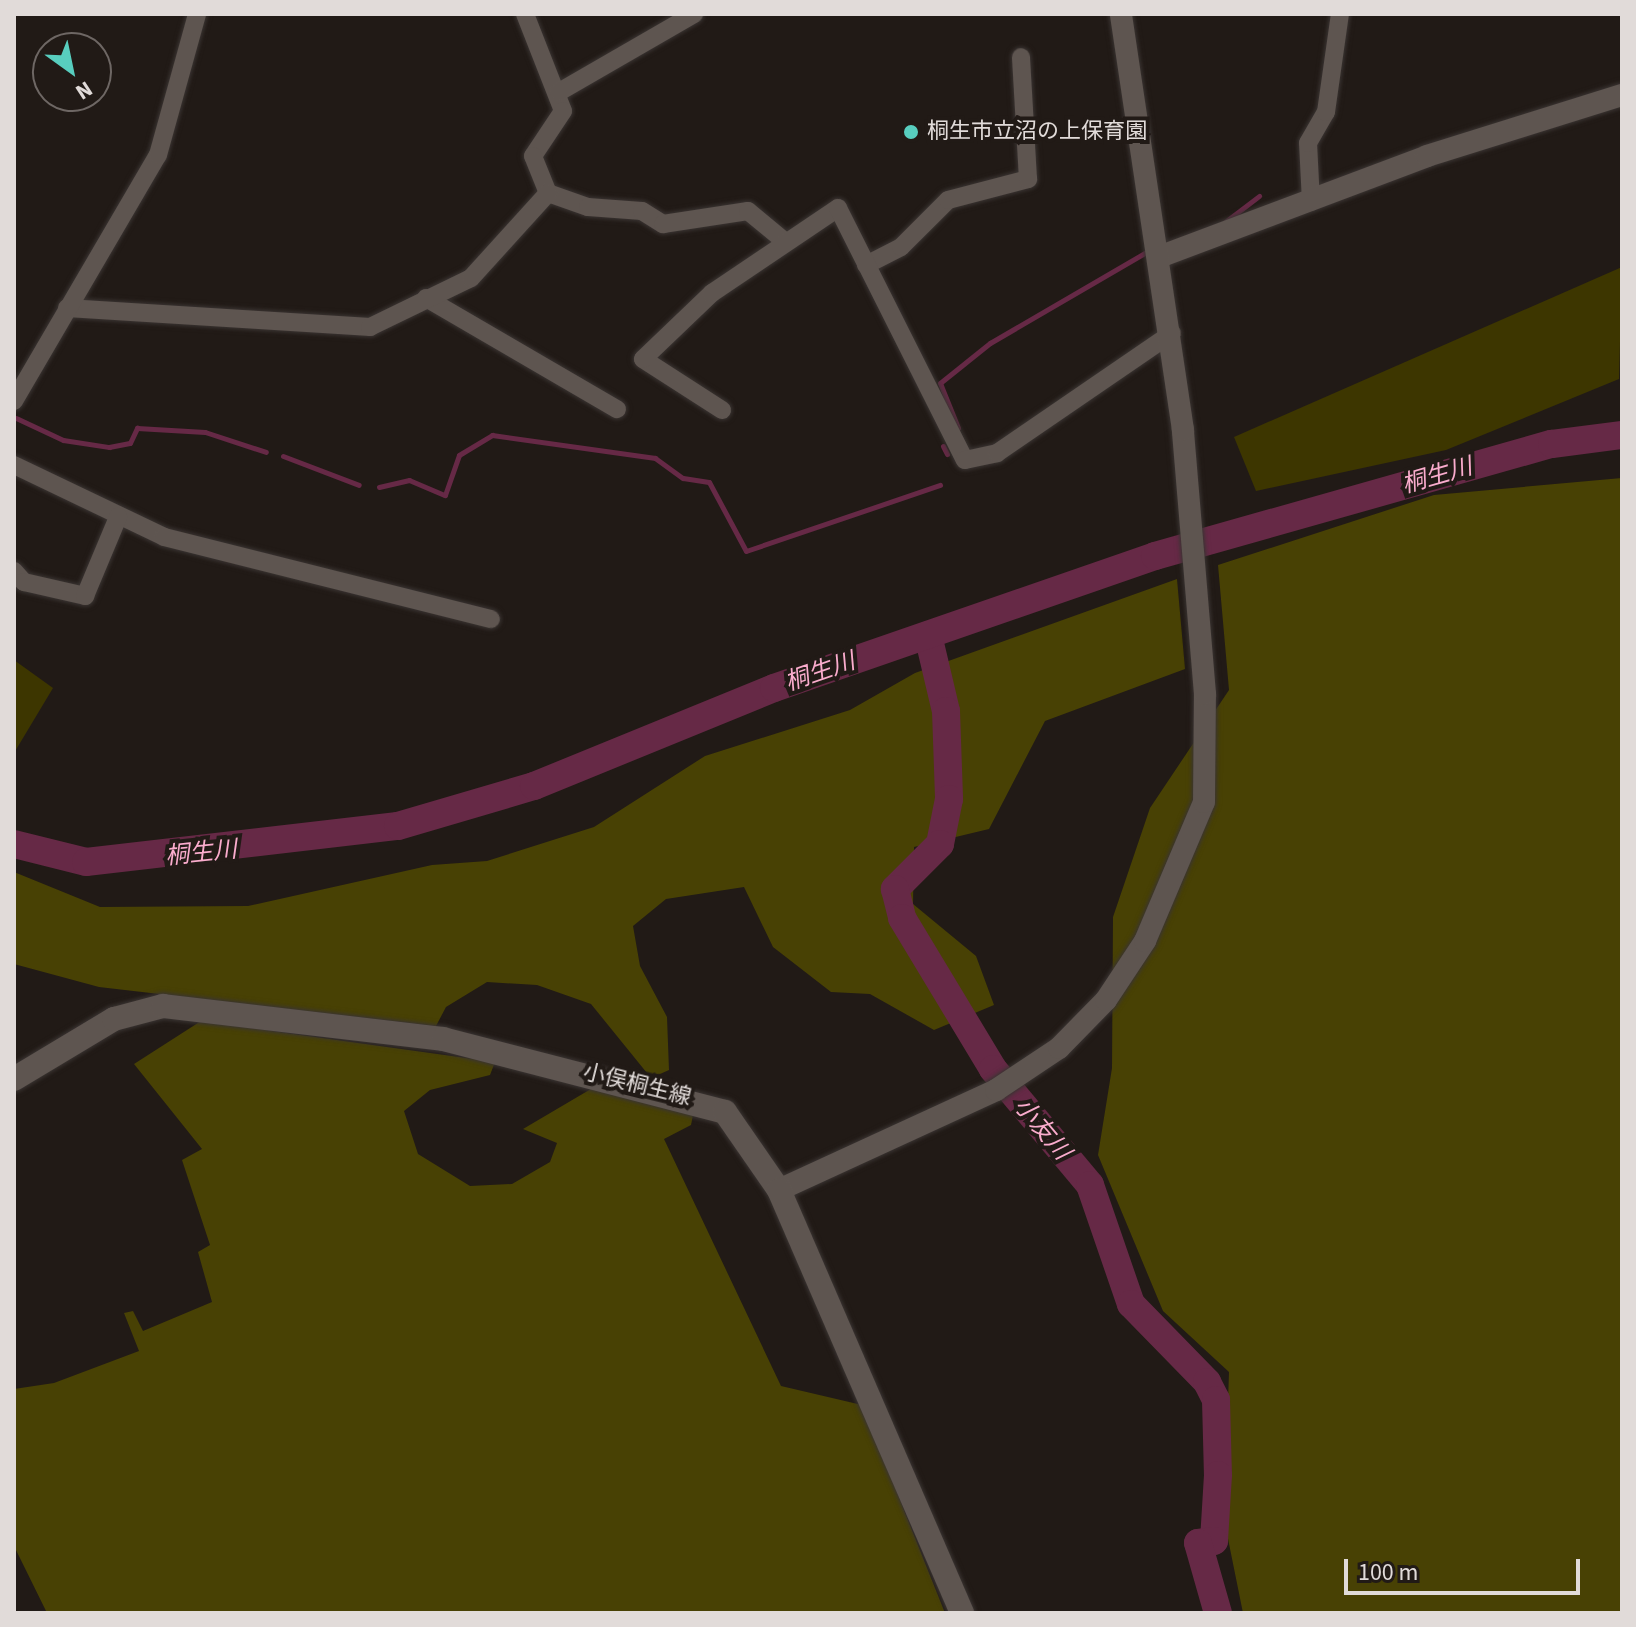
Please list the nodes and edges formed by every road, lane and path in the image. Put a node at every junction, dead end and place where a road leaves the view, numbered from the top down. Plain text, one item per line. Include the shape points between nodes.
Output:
1 (197, 14) edge
2 (525, 14) edge
3 (694, 14) edge
4 (1121, 14) edge
5 (1340, 14) edge
6 (1021, 57) dead end
7 (559, 92) junction
8 (1622, 95) edge
9 (548, 193) junction
10 (1311, 202) junction
11 (783, 240) junction
12 (1159, 257) junction
13 (866, 265) junction
14 (426, 298) junction
15 (67, 308) junction
16 (1172, 333) junction
17 (14, 401) edge
18 (617, 409) dead end
19 (722, 410) dead end
20 (14, 465) edge
21 (118, 517) junction
22 (14, 571) edge
23 (491, 619) dead end
24 (14, 1079) edge
25 (779, 1190) junction
26 (962, 1613) edge

1 - 15 street via 158,155
2 - 7 street
3 - 7 street
4 - 12 street
5 - 10 street via 1326,112 1308,143
6 - 13 street via 1028,179 948,200 901,247
7 - 9 street via 562,121 533,156
8 - 10 street
9 - 11 street via 588,207 642,211 663,224 748,211
9 - 14 street via 471,278
10 - 12 street
11 - 13 street via 838,208
11 - 19 street via 665,331 643,359
12 - 16 street
13 - 16 street via 965,460 997,453
14 - 15 street via 370,327
14 - 18 street
15 - 17 street
16 - 25 street via 1205,694 1204,802 1167,898 1106,1000 1005,1085
20 - 21 street
21 - 22 street via 85,596 24,582
21 - 23 street via 164,537
24 - 25 main road, 小俣桐生線 via 114,1019 151,1007 443,1039 713,1105 737,1121
25 - 26 main road, 小俣桐生線

